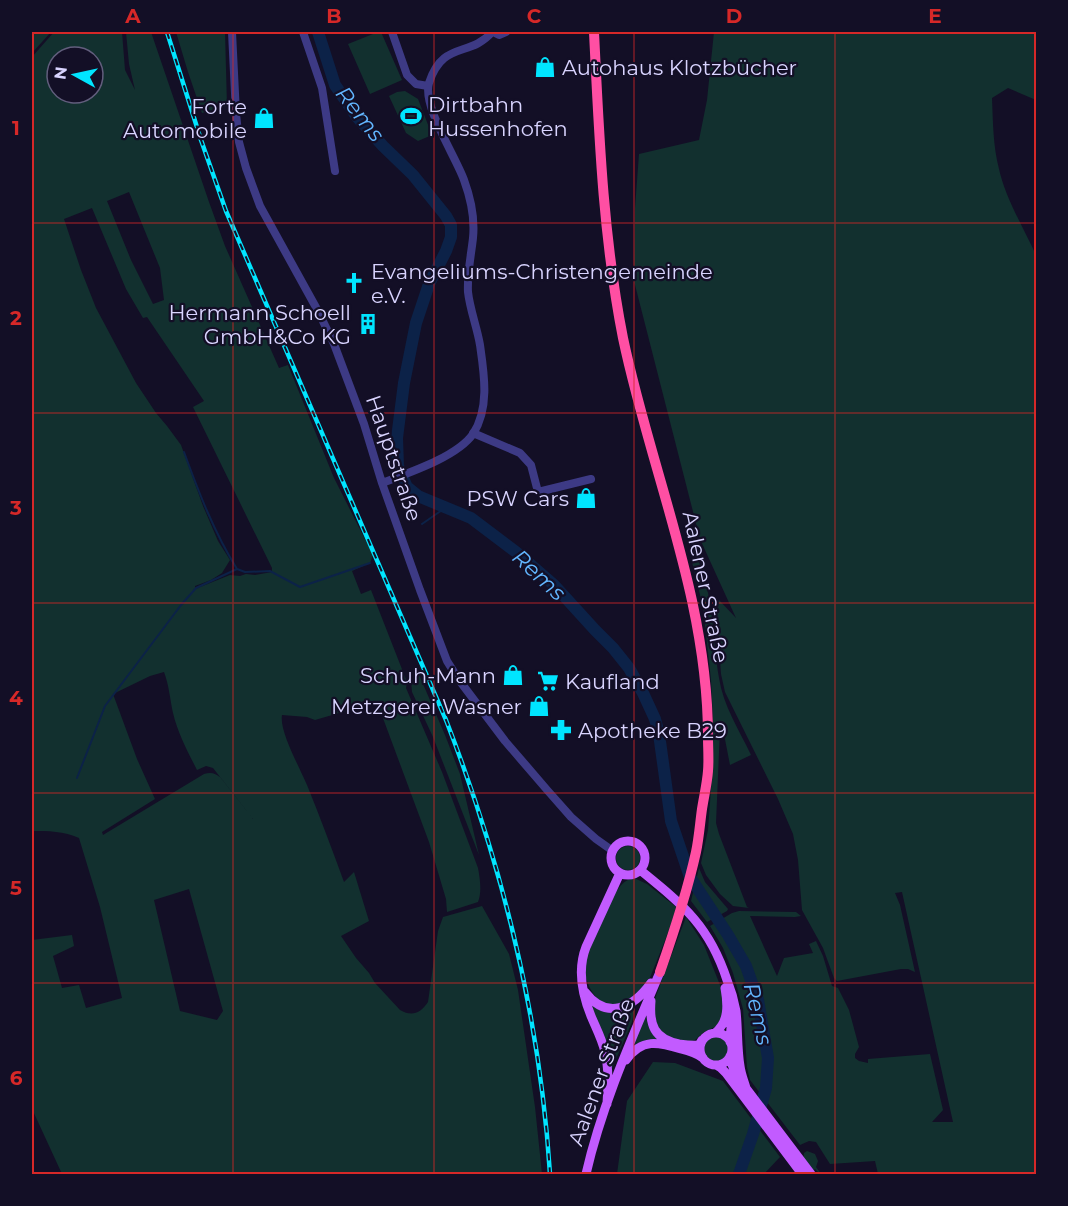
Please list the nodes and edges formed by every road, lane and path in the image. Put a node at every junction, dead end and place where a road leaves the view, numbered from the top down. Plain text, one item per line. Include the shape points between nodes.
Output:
1 (232, 32) edge
2 (303, 32) edge
3 (392, 32) edge
4 (493, 32) edge
5 (506, 32) edge
6 (594, 32) edge
7 (428, 86) junction
8 (335, 171) dead end
9 (473, 433) junction
10 (591, 479) dead end
11 (382, 483) junction
12 (613, 851) junction
13 (640, 870) junction
14 (620, 873) junction
15 (684, 907) junction
16 (660, 972) junction
17 (652, 989) junction
18 (583, 990) junction
19 (731, 992) junction
20 (715, 1033) junction
21 (702, 1040) junction
22 (730, 1042) junction
23 (730, 1056) junction
24 (703, 1058) junction
25 (716, 1065) junction
26 (621, 1067) junction
27 (747, 1094) junction
28 (607, 1104) junction
29 (772, 1130) junction
30 (586, 1174) edge
31 (802, 1174) edge
32 (811, 1174) edge

1 - 11 street, Hauptstraße via 236,114 246,168 261,206 334,344
2 - 8 street via 322,88
3 - 7 street via 407,75 416,84
4 - 5 street
4 - 7 street via 484,41 447,55 434,70
6 - 16 highway, Aalener Straße via 606,221 623,339 694,604 708,717 708,771 692,869
7 - 9 street via 432,111 473,209 468,292 480,343 484,396
9 - 10 street via 520,453 531,465 538,492
9 - 11 street via 444,457
11 - 12 street, Hauptstraße via 453,670 548,791 571,817
12 - 13 main road via 621,843 637,844 645,857
12 - 14 main road via 612,861
13 - 14 main road via 630,875
13 - 15 main road
14 - 18 main road via 583,956
15 - 19 main road via 708,937
15 - 20 main road via 709,948 725,988 727,1014
16 - 17 main road, Aalener Straße
16 - 18 main road via 638,999 622,1008 604,1008
17 - 21 main road via 650,1014 657,1033 667,1041 685,1045 699,1045
17 - 26 main road, Aalener Straße
18 - 28 main road via 606,1054
19 - 22 main road
19 - 27 main road via 737,1017 740,1070
20 - 21 main road
20 - 22 main road
21 - 24 main road
22 - 23 main road
23 - 25 main road
23 - 27 main road
24 - 25 main road
24 - 26 main road via 653,1043 637,1048
25 - 27 main road
26 - 28 main road, Aalener Straße
27 - 29 main road
28 - 30 main road, Aalener Straße
29 - 31 main road
29 - 32 main road

